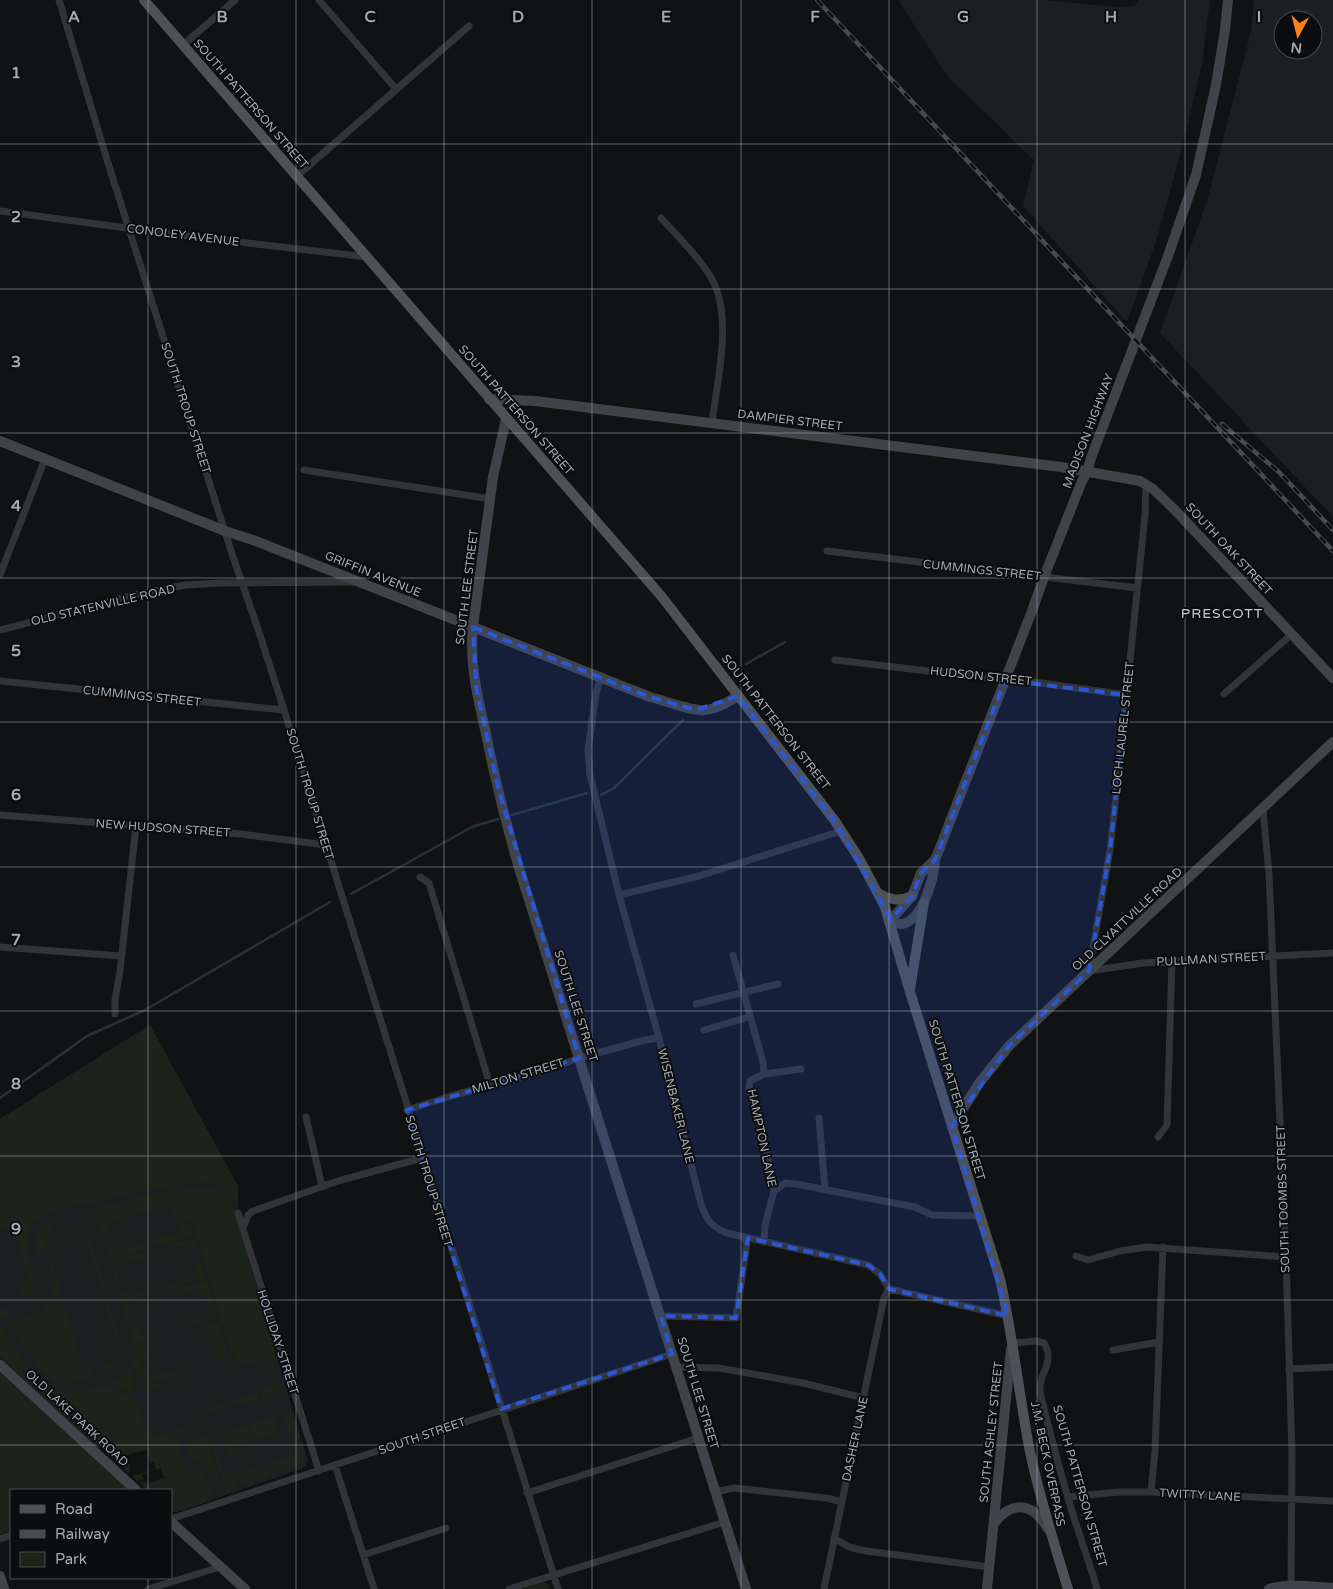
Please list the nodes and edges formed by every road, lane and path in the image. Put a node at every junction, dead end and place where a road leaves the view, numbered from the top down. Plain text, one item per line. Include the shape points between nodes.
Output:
1 (58, 0) edge
2 (144, 0) edge
3 (235, 0) edge
4 (319, 0) edge
5 (1228, 0) edge
6 (468, 26) dead end
7 (183, 45) junction
8 (396, 89) junction
9 (297, 176) junction
10 (0, 211) edge
11 (661, 218) dead end
12 (129, 228) junction
13 (367, 257) junction
14 (489, 399) junction
15 (506, 419) junction
16 (712, 423) junction
17 (0, 441) edge
18 (45, 459) junction
19 (304, 470) dead end
20 (1087, 472) junction
21 (1146, 484) junction
22 (490, 498) junction
23 (225, 531) junction
24 (827, 551) dead end
25 (4, 556) edge
26 (0, 575) edge
27 (1044, 577) junction
28 (357, 582) junction
29 (242, 584) junction
30 (1137, 588) junction
31 (473, 628) junction
32 (0, 630) edge
33 (1292, 634) junction
34 (835, 660) dead end
35 (601, 677) junction
36 (1333, 678) edge
37 (1005, 680) junction
38 (0, 681) edge
39 (1224, 694) dead end
40 (738, 696) junction
41 (1126, 696) junction
42 (284, 710) junction
43 (1333, 742) edge
44 (1263, 809) junction
45 (0, 815) edge
46 (136, 826) junction
47 (842, 831) junction
48 (326, 845) junction
49 (936, 860) junction
50 (420, 877) dead end
51 (878, 893) junction
52 (619, 895) junction
53 (912, 896) junction
54 (924, 903) junction
55 (889, 922) junction
56 (0, 947) edge
57 (1333, 953) edge
58 (733, 955) dead end
59 (1272, 955) junction
60 (121, 956) junction
61 (1172, 961) junction
62 (1089, 971) junction
63 (778, 984) dead end
64 (743, 991) junction
65 (910, 992) junction
66 (696, 1004) dead end
67 (115, 1014) dead end
68 (750, 1017) junction
69 (704, 1030) dead end
70 (659, 1038) junction
71 (579, 1058) junction
72 (801, 1069) dead end
73 (764, 1074) junction
74 (490, 1085) junction
75 (407, 1110) junction
76 (306, 1117) dead end
77 (819, 1118) dead end
78 (952, 1126) junction
79 (1158, 1137) dead end
80 (422, 1158) junction
81 (322, 1186) junction
82 (825, 1189) junction
83 (774, 1190) junction
84 (238, 1213) dead end
85 (980, 1216) junction
86 (243, 1228) junction
87 (744, 1237) junction
88 (764, 1242) junction
89 (1163, 1247) junction
90 (1076, 1256) dead end
91 (1286, 1257) junction
92 (889, 1290) junction
93 (661, 1316) junction
94 (1008, 1316) junction
95 (1159, 1342) junction
96 (1012, 1343) junction
97 (1113, 1350) dead end
98 (672, 1354) junction
99 (0, 1365) edge
100 (676, 1367) junction
101 (1333, 1367) edge
102 (1289, 1369) junction
103 (864, 1398) junction
104 (501, 1409) junction
105 (698, 1438) junction
106 (334, 1466) junction
107 (319, 1470) junction
108 (135, 1489) edge
109 (715, 1492) junction
110 (1151, 1492) junction
111 (527, 1493) junction
112 (1068, 1497) junction
113 (1292, 1500) junction
114 (1333, 1501) edge
115 (842, 1502) junction
116 (172, 1521) edge
117 (172, 1522) edge
118 (724, 1522) junction
119 (995, 1523) junction
120 (446, 1528) dead end
121 (1052, 1537) junction
122 (834, 1538) junction
123 (363, 1555) junction
124 (220, 1566) junction
125 (990, 1567) junction
126 (554, 1575) junction
127 (0, 1576) edge
128 (1291, 1587) edge
129 (1333, 1588) edge
130 (4, 1589) edge
131 (148, 1589) edge
132 (245, 1589) edge
133 (374, 1589) edge
134 (509, 1589) edge
135 (558, 1589) edge
136 (746, 1589) edge
137 (824, 1589) edge
138 (987, 1589) edge
139 (1068, 1589) edge
140 (1097, 1589) edge
141 (1269, 1589) edge

1 - 12 street, SOUTH TROUP STREET
2 - 7 main road, SOUTH PATTERSON STREET
3 - 7 street
4 - 8 street
5 - 20 main road, MADISON HIGHWAY via 1213,102 1196,175
6 - 8 street
7 - 9 main road, SOUTH PATTERSON STREET
8 - 9 street
9 - 13 main road, SOUTH PATTERSON STREET
10 - 12 street, CONOLEY AVENUE
11 - 16 street via 705,270 720,298 723,328
12 - 13 street, CONOLEY AVENUE
12 - 23 street, SOUTH TROUP STREET
13 - 14 main road, SOUTH PATTERSON STREET
14 - 15 main road, SOUTH PATTERSON STREET
14 - 16 main road, DAMPIER STREET via 535,401
15 - 22 main road, SOUTH LEE STREET
15 - 40 main road, SOUTH PATTERSON STREET via 662,597
16 - 20 main road, DAMPIER STREET via 1061,466
17 - 18 main road, GRIFFIN AVENUE
18 - 23 main road, GRIFFIN AVENUE
18 - 25 street
19 - 22 street
20 - 21 main road, SOUTH OAK STREET
20 - 27 main road, MADISON HIGHWAY
21 - 30 street, LOCH LAUREL STREET
21 - 33 main road, SOUTH OAK STREET via 1174,509
22 - 31 main road, SOUTH LEE STREET
23 - 28 main road, GRIFFIN AVENUE
23 - 29 street, SOUTH TROUP STREET
24 - 27 street, CUMMINGS STREET
25 - 26 street
27 - 30 street, CUMMINGS STREET
27 - 37 main road, MADISON HIGHWAY
28 - 29 street, OLD STATENVILLE ROAD
28 - 31 main road, GRIFFIN AVENUE
29 - 32 street, OLD STATENVILLE ROAD via 185,586 134,595
29 - 42 street, SOUTH TROUP STREET
30 - 41 street, LOCH LAUREL STREET
31 - 35 main road, GRIFFIN AVENUE
31 - 71 main road, SOUTH LEE STREET via 471,649 476,687 505,819
33 - 36 main road, SOUTH OAK STREET
33 - 39 street
34 - 37 street, HUDSON STREET
35 - 40 main road, GRIFFIN AVENUE via 650,697 696,710 713,708
35 - 52 street, WISENBAKER LANE via 591,721 588,757
37 - 41 street, HUDSON STREET
37 - 49 main road, MADISON HIGHWAY
38 - 42 street, CUMMINGS STREET
40 - 47 main road, SOUTH PATTERSON STREET
41 - 62 street, LOCH LAUREL STREET via 1111,841
42 - 48 street, SOUTH TROUP STREET
43 - 44 main road, OLD CLYATTVILLE ROAD
44 - 59 street, SOUTH TOOMBS STREET
44 - 62 main road, OLD CLYATTVILLE ROAD
45 - 46 street, NEW HUDSON STREET
46 - 48 street, NEW HUDSON STREET
46 - 60 street
47 - 51 main road, SOUTH PATTERSON STREET
47 - 52 street via 699,876
48 - 75 street, SOUTH TROUP STREET
49 - 53 main road, MADISON HIGHWAY via 921,873
49 - 54 main road, MADISON HIGHWAY
50 - 74 street via 429,883
51 - 53 main road via 902,900
51 - 55 main road, SOUTH PATTERSON STREET
52 - 70 street, WISENBAKER LANE
53 - 55 main road, MADISON HIGHWAY
54 - 55 main road, MADISON HIGHWAY via 911,920 902,924
54 - 65 main road
55 - 65 main road, SOUTH PATTERSON STREET
56 - 60 street
57 - 59 street, PULLMAN STREET
58 - 64 street, HAMPTON LANE
59 - 61 street, PULLMAN STREET
59 - 91 street, SOUTH TOOMBS STREET
60 - 67 street
61 - 62 street, PULLMAN STREET
61 - 79 street via 1167,1125
62 - 78 main road, OLD CLYATTVILLE ROAD via 1009,1046 980,1082
63 - 64 street
64 - 66 street
64 - 68 street, HAMPTON LANE
65 - 78 main road, SOUTH PATTERSON STREET
68 - 69 street
68 - 73 street, HAMPTON LANE
70 - 71 street, MILTON STREET
70 - 87 street, WISENBAKER LANE via 705,1215 719,1230
71 - 74 street, MILTON STREET
71 - 93 main road, SOUTH LEE STREET
72 - 73 street
73 - 83 street, HAMPTON LANE via 750,1081 749,1090 762,1126
74 - 75 street, MILTON STREET
75 - 80 street, SOUTH TROUP STREET
76 - 81 street
77 - 82 street
78 - 85 main road, SOUTH PATTERSON STREET
80 - 81 street
80 - 104 street, SOUTH TROUP STREET
81 - 86 street via 252,1211
82 - 83 street via 785,1183
82 - 85 street via 916,1207 932,1215
83 - 88 street, HAMPTON LANE
84 - 86 street, HOLLIDAY STREET
85 - 94 main road, SOUTH PATTERSON STREET via 1000,1278
86 - 107 street, HOLLIDAY STREET
87 - 88 street, WISENBAKER LANE
87 - 93 street via 747,1244 736,1318
88 - 92 street, WISENBAKER LANE via 868,1265 880,1274
89 - 90 street via 1136,1248 1088,1260
89 - 91 street
89 - 95 street
91 - 102 street, SOUTH TOOMBS STREET
92 - 94 street
92 - 103 street, DASHER LANE via 884,1298
93 - 98 main road, SOUTH LEE STREET
94 - 96 main road, SOUTH PATTERSON STREET
95 - 97 street
95 - 110 street
96 - 112 street, SOUTH PATTERSON STREET via 1036,1341 1044,1343 1049,1352 1040,1392
96 - 119 main road, SOUTH ASHLEY STREET
96 - 121 main road, J.M. BECK OVERPASS via 1031,1453
98 - 100 main road, SOUTH LEE STREET
98 - 104 street, SOUTH STREET
99 - 108 main road, OLD LAKE PARK ROAD
100 - 103 street via 719,1368
100 - 105 main road, SOUTH LEE STREET
101 - 102 street
102 - 113 street, SOUTH TOOMBS STREET
103 - 115 street, DASHER LANE
104 - 106 street, SOUTH STREET
104 - 111 street, SOUTH TROUP STREET
105 - 109 main road, SOUTH LEE STREET
105 - 111 street
106 - 107 street, SOUTH STREET
106 - 123 street
107 - 116 street, SOUTH STREET
109 - 115 street via 734,1488
109 - 118 main road, SOUTH LEE STREET
110 - 112 street, TWITTY LANE
110 - 113 street, TWITTY LANE
111 - 126 street, SOUTH TROUP STREET
112 - 140 street, SOUTH PATTERSON STREET
113 - 114 street, TWITTY LANE
113 - 128 street, SOUTH TOOMBS STREET
115 - 122 street, DASHER LANE
117 - 124 main road
118 - 126 street
118 - 136 main road, SOUTH LEE STREET
119 - 121 main road, SOUTH ASHLEY STREET via 1007,1510 1026,1508 1042,1519
119 - 125 main road, SOUTH ASHLEY STREET
120 - 123 street
121 - 139 main road, J.M. BECK OVERPASS
122 - 125 street via 849,1547 866,1551
122 - 137 street, DASHER LANE
123 - 133 street
124 - 131 street
124 - 132 main road
125 - 138 main road, SOUTH ASHLEY STREET
126 - 134 street
126 - 135 street, SOUTH TROUP STREET
127 - 130 main road
128 - 129 main road
128 - 141 main road

